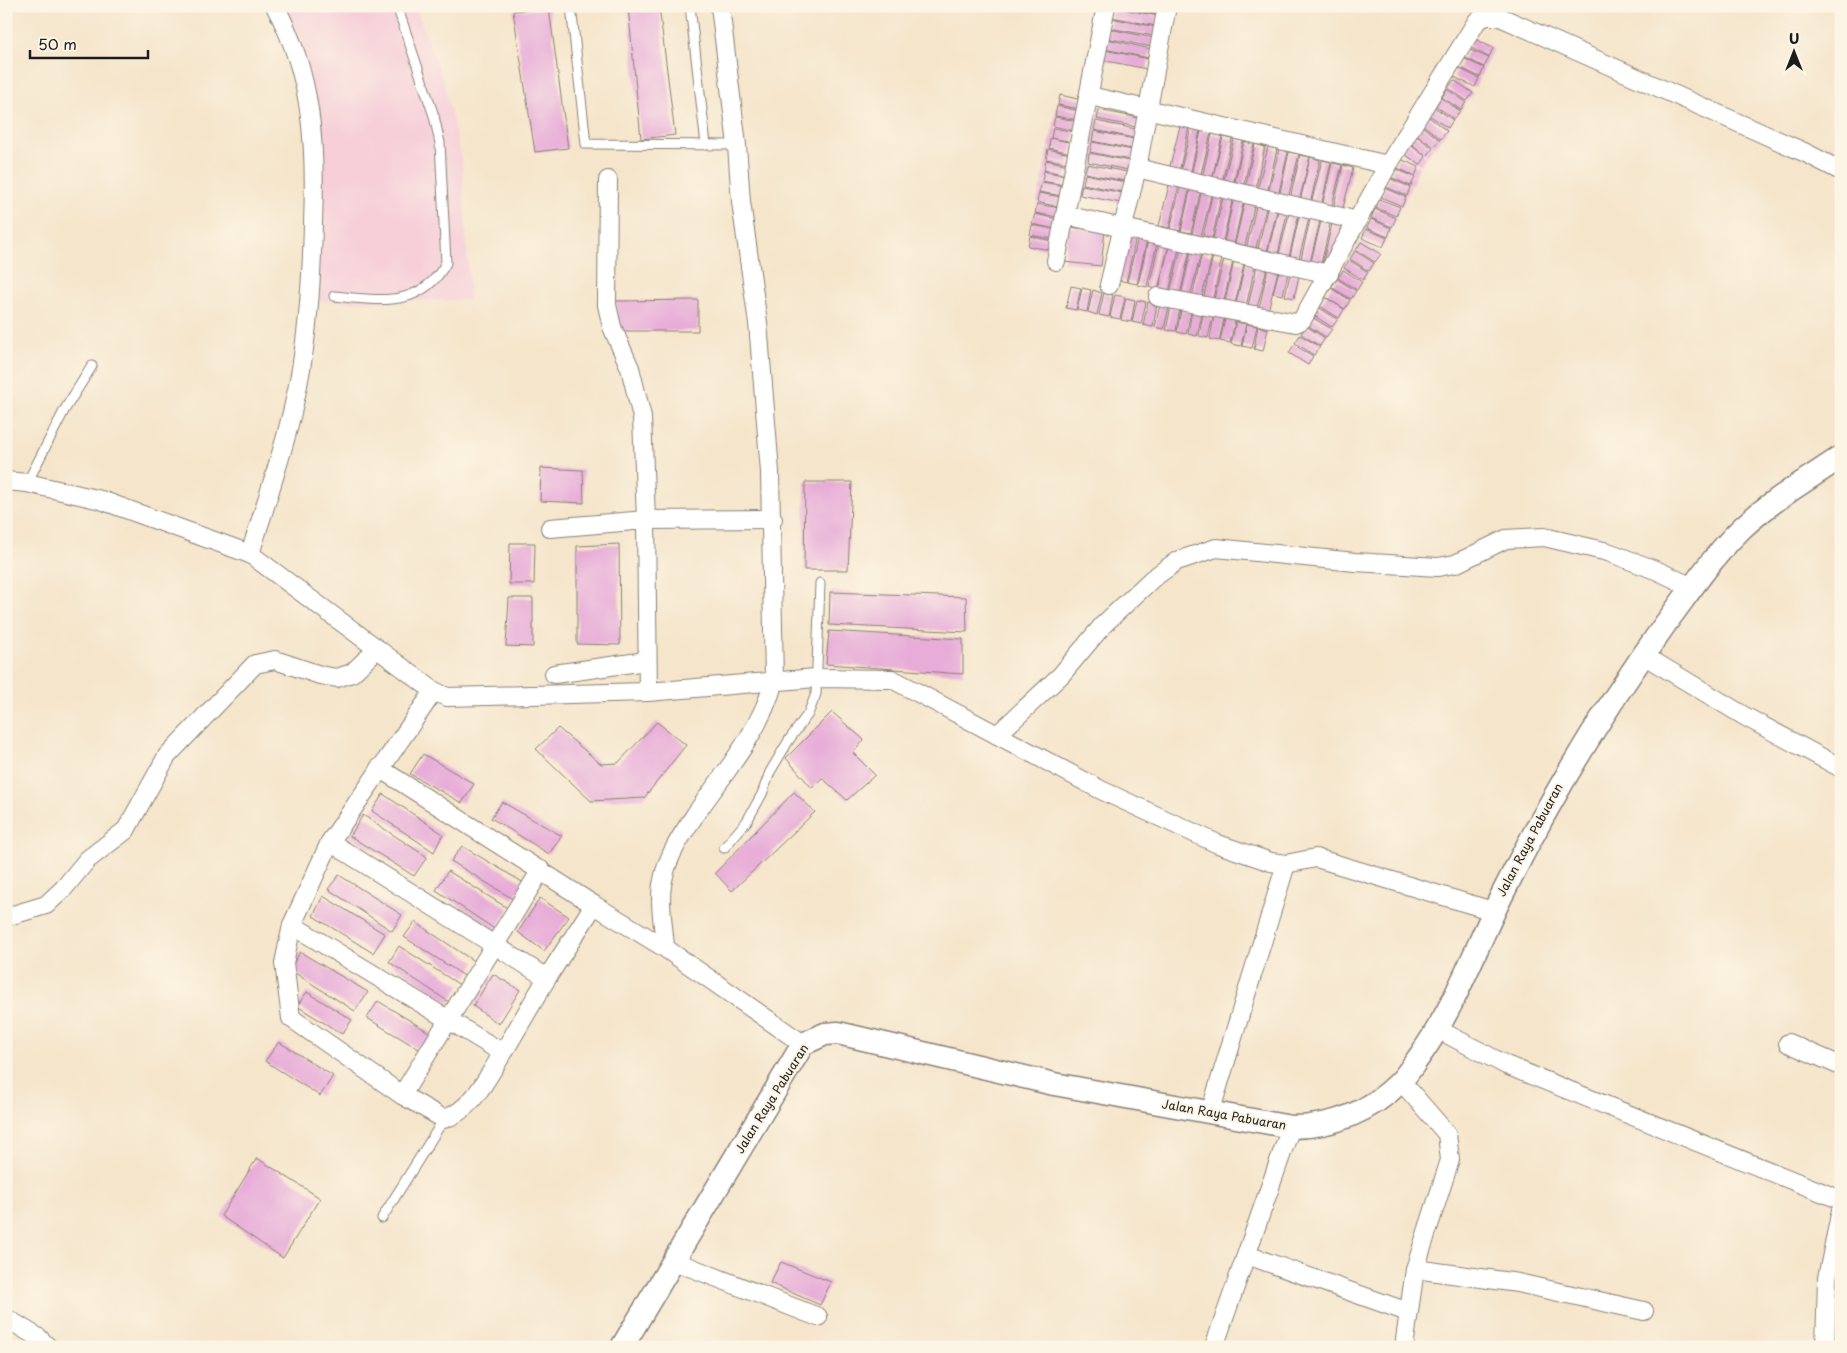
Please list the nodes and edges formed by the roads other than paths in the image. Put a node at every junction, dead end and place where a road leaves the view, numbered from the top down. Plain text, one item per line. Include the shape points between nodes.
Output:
1 (275, 6) edge
2 (397, 6) edge
3 (571, 6) edge
4 (690, 6) edge
5 (720, 6) edge
6 (1106, 6) edge
7 (1167, 6) edge
8 (1090, 96) junction
9 (1148, 108) junction
10 (706, 145) junction
11 (737, 145) junction
12 (1388, 166) junction
13 (1137, 168) junction
14 (1841, 171) edge
15 (608, 180) dead end
16 (1065, 215) junction
17 (1358, 221) junction
18 (1123, 228) junction
19 (1056, 261) dead end
20 (1329, 274) junction
21 (1109, 285) dead end
22 (334, 296) dead end
23 (1158, 297) dead end
24 (92, 366) dead end
25 (1841, 457) edge
26 (6, 481) edge
27 (27, 483) junction
28 (773, 519) junction
29 (646, 520) junction
30 (550, 528) dead end
31 (250, 554) junction
32 (820, 583) dead end
33 (1692, 587) junction
34 (377, 649) junction
35 (1643, 655) junction
36 (646, 660) junction
37 (554, 674) dead end
38 (816, 678) junction
39 (774, 681) junction
40 (434, 690) junction
41 (648, 692) junction
42 (997, 735) junction
43 (379, 768) junction
44 (1841, 768) edge
45 (330, 842) junction
46 (724, 848) dead end
47 (1286, 864) junction
48 (541, 870) junction
49 (594, 905) junction
50 (1493, 911) junction
51 (6, 917) edge
52 (292, 925) junction
53 (496, 945) junction
54 (665, 948) junction
55 (547, 978) junction
56 (448, 1020) junction
57 (1439, 1030) junction
58 (1788, 1043) dead end
59 (803, 1044) junction
60 (503, 1053) junction
61 (1841, 1066) edge
62 (1400, 1081) junction
63 (402, 1096) junction
64 (1210, 1113) junction
65 (444, 1119) junction
66 (1290, 1127) junction
67 (1841, 1200) edge
68 (1841, 1210) edge
69 (382, 1218) dead end
70 (1247, 1255) junction
71 (674, 1261) junction
72 (1415, 1269) junction
73 (1644, 1311) dead end
74 (1408, 1312) junction
75 (818, 1317) dead end
76 (6, 1318) edge
77 (48, 1347) edge
78 (622, 1347) edge
79 (1214, 1347) edge
80 (1404, 1347) edge
81 (1825, 1347) edge

1 - 31 street via 285,25 310,100 315,150 311,286 304,349 289,425
2 - 22 lane via 438,134 446,262 427,287 404,299
3 - 10 lane via 586,144
4 - 10 lane
5 - 11 street
6 - 8 street
7 - 9 street
8 - 9 street
8 - 16 street
9 - 12 street
9 - 13 street
10 - 11 lane
11 - 28 street via 741,202 758,323
12 - 14 street via 1477,21 1486,16 1498,16
12 - 17 street
13 - 17 street
13 - 18 street
15 - 29 street via 607,305 639,400
16 - 18 street
16 - 19 street
17 - 20 street
18 - 20 street
18 - 21 street
20 - 23 street via 1305,316 1296,323
24 - 27 lane via 65,409
25 - 33 street, Jalan Raya Pabuaran via 1745,526
26 - 27 street
27 - 31 street via 101,500
28 - 29 street
28 - 39 street
29 - 30 street
29 - 36 street
31 - 34 street
32 - 38 lane
33 - 35 street, Jalan Raya Pabuaran
33 - 42 street via 1608,552 1544,537 1506,539 1455,564 1438,567 1216,548 1177,561 1152,579 1103,625 1062,675
34 - 40 street
34 - 51 street via 352,674 337,678 275,660 255,664 167,756 126,830 87,860 46,904
35 - 44 street via 1746,717
35 - 50 street, Jalan Raya Pabuaran via 1574,759
36 - 37 street
36 - 41 street
38 - 39 street
38 - 42 street via 892,679
38 - 46 lane via 813,704 784,748 747,821
39 - 41 street
39 - 54 street via 758,722 669,858 662,882
40 - 41 street via 454,698
40 - 43 street
42 - 47 street via 1101,790 1218,844 1256,858
43 - 45 street
43 - 48 street
45 - 52 street
45 - 53 street
47 - 50 street via 1316,858
47 - 64 street
48 - 49 street
48 - 53 street
49 - 54 street
49 - 55 street
50 - 57 street, Jalan Raya Pabuaran
52 - 56 street
52 - 63 street via 284,963 291,1018
53 - 55 street
53 - 56 street
54 - 59 street
55 - 60 street
56 - 60 street
56 - 63 street
57 - 62 street, Jalan Raya Pabuaran
57 - 67 street via 1506,1065
58 - 61 street
59 - 64 street, Jalan Raya Pabuaran via 825,1034 838,1033 1054,1084
59 - 71 street, Jalan Raya Pabuaran
60 - 65 street via 474,1098 458,1115
62 - 66 street, Jalan Raya Pabuaran via 1370,1105 1341,1120 1314,1127
62 - 72 street via 1441,1125 1449,1141 1450,1160
63 - 65 street
64 - 66 street, Jalan Raya Pabuaran
65 - 69 lane
66 - 70 street
68 - 81 street via 1827,1278
70 - 74 street
70 - 79 street
71 - 75 street
71 - 78 street, Jalan Raya Pabuaran
72 - 73 street via 1518,1283
72 - 74 street
74 - 80 street
76 - 77 street

